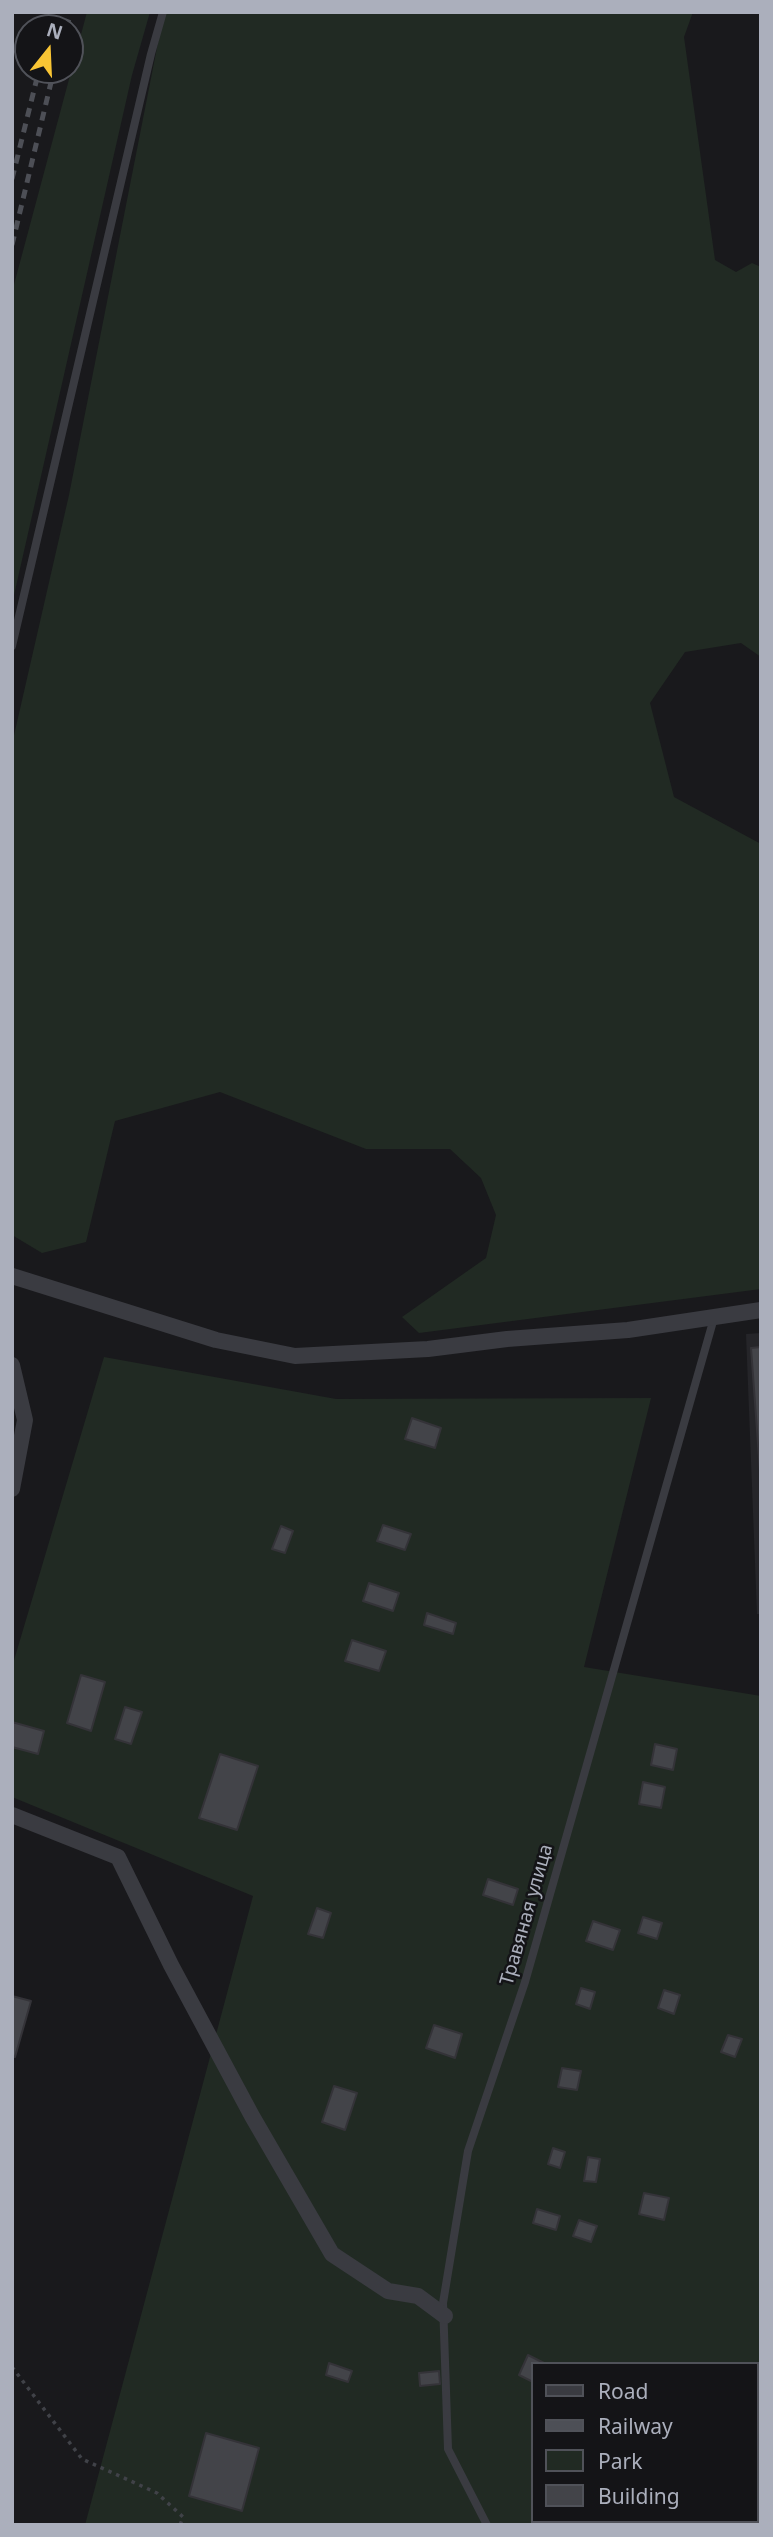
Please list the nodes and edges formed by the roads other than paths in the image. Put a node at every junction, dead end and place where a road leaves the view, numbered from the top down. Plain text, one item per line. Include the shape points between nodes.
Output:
1 (163, 12) edge
2 (12, 646) edge
3 (12, 1276) edge
4 (761, 1310) edge
5 (715, 1315) junction
6 (12, 1365) edge
7 (12, 1489) edge
8 (12, 1815) edge
9 (445, 2316) junction
10 (487, 2525) edge

1 - 2 lane
3 - 5 street via 216,1340 295,1356 628,1330
4 - 5 street
5 - 9 lane, Травяная улица via 525,1982 468,2151 443,2303
6 - 7 street via 25,1420
8 - 9 street via 118,1857 252,2116 332,2255 388,2291 418,2296
9 - 10 lane, Травяная улица via 448,2449

